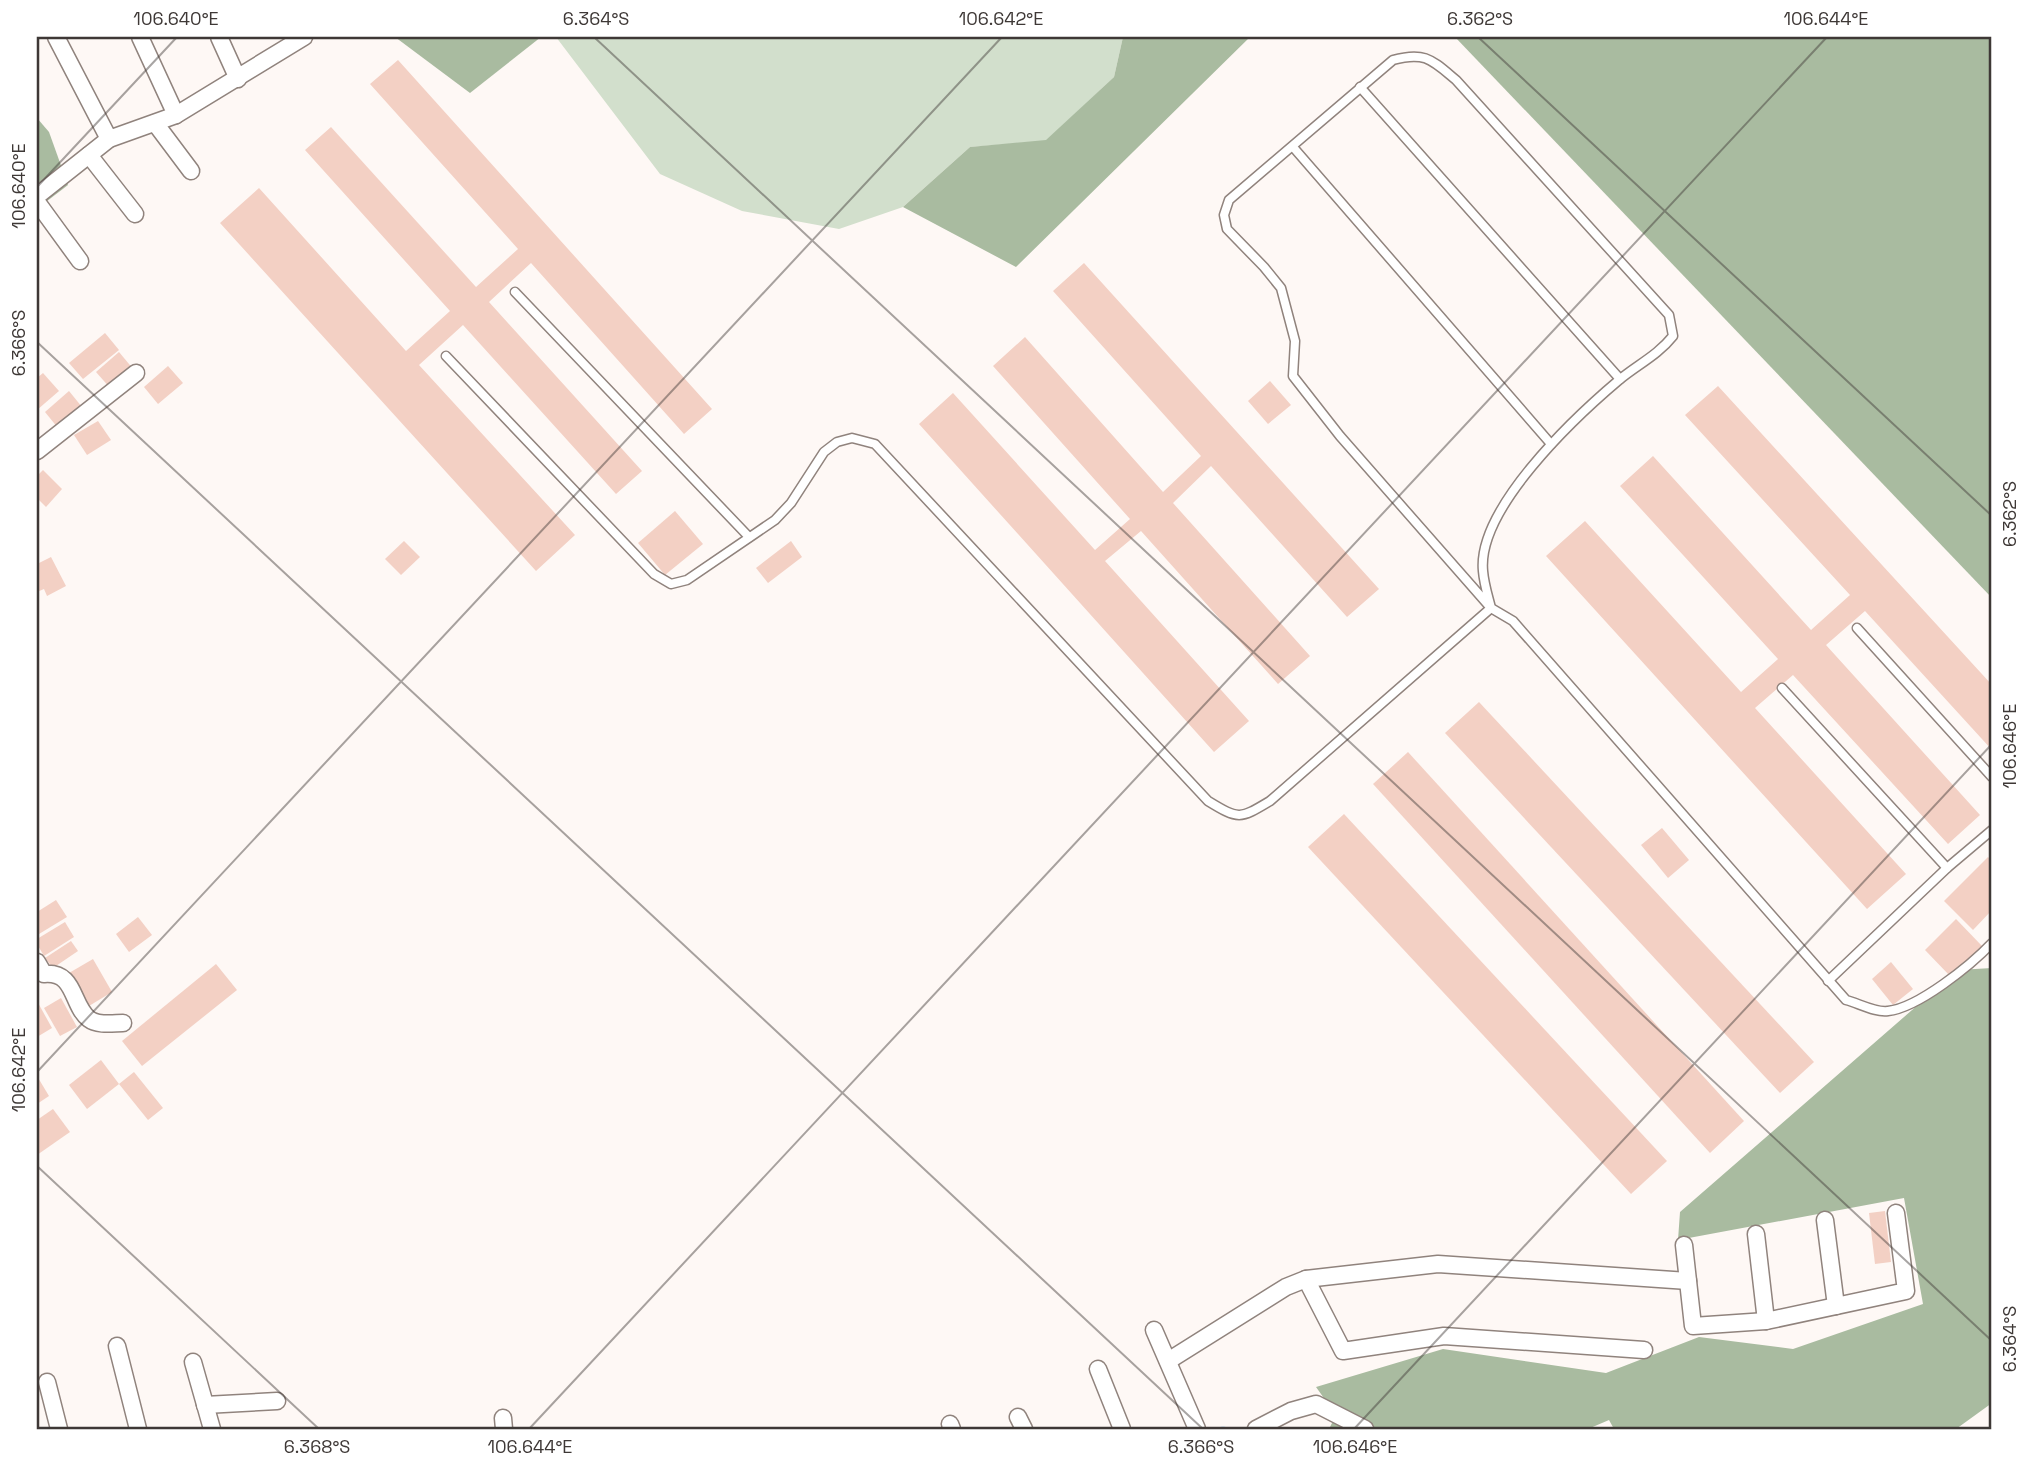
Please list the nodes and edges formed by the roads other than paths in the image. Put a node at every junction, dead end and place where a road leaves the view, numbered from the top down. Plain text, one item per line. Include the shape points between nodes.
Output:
1 (56, 37) edge
2 (140, 37) edge
3 (219, 37) edge
4 (299, 38) edge
5 (237, 79) junction
6 (1360, 87) junction
7 (176, 116) junction
8 (155, 123) junction
9 (109, 139) junction
10 (1293, 147) junction
11 (89, 155) junction
12 (191, 172) dead end
13 (37, 196) edge
14 (37, 202) edge
15 (135, 214) dead end
16 (80, 261) dead end
17 (515, 292) dead end
18 (446, 356) dead end
19 (136, 373) dead end
20 (1620, 379) junction
21 (1550, 444) junction
22 (37, 451) edge
23 (749, 537) junction
24 (1491, 608) junction
25 (1857, 628) dead end
26 (1782, 688) dead end
27 (1992, 777) edge
28 (1992, 830) edge
29 (1947, 868) junction
30 (1992, 943) edge
31 (39, 972) edge
32 (1828, 981) junction
33 (124, 1023) dead end
34 (1896, 1213) dead end
35 (1825, 1220) dead end
36 (1756, 1234) dead end
37 (1684, 1245) dead end
38 (1306, 1279) junction
39 (1688, 1281) junction
40 (1836, 1306) junction
41 (1766, 1321) junction
42 (1154, 1330) dead end
43 (117, 1346) dead end
44 (1644, 1350) dead end
45 (1168, 1361) junction
46 (193, 1362) dead end
47 (1098, 1369) dead end
48 (47, 1382) dead end
49 (277, 1401) dead end
50 (205, 1405) junction
51 (59, 1429) edge
52 (138, 1429) edge
53 (212, 1429) edge
54 (1122, 1429) edge
55 (1197, 1429) edge
56 (1256, 1429) edge
57 (1365, 1429) edge

1 - 9 street
2 - 7 street
3 - 5 street
4 - 5 street
5 - 7 street
6 - 10 lane
6 - 20 lane
6 - 20 lane via 1393,60 1412,54 1433,61 1457,80 1669,315 1673,337
7 - 8 street
8 - 9 street
8 - 12 street
9 - 11 street
10 - 21 lane
10 - 24 lane via 1229,200 1224,215 1227,229 1281,288 1295,341 1293,376
11 - 13 street
11 - 15 street
14 - 16 street
17 - 23 lane
18 - 23 lane via 654,574 671,584 687,580
19 - 22 street
20 - 21 lane
21 - 24 lane via 1500,509 1488,537 1482,570
23 - 24 lane via 791,503 824,452 837,442 852,438 875,444 1208,800 1227,813 1245,816 1270,801
24 - 32 lane via 1513,621
25 - 27 lane
26 - 29 lane
28 - 29 lane
29 - 32 lane
30 - 32 lane via 1971,965 1906,1007 1885,1012 1846,1000
31 - 33 street via 64,979 89,1019
34 - 40 street via 1906,1291
35 - 40 street
36 - 41 street
37 - 39 street
38 - 39 street via 1438,1264
38 - 44 street via 1343,1351 1444,1336
38 - 45 street
39 - 41 street via 1693,1326
40 - 41 street
42 - 45 street
43 - 52 street
45 - 55 street
46 - 50 street
47 - 54 street
48 - 51 street
49 - 50 street
50 - 53 street
56 - 57 street via 1290,1411 1316,1404

